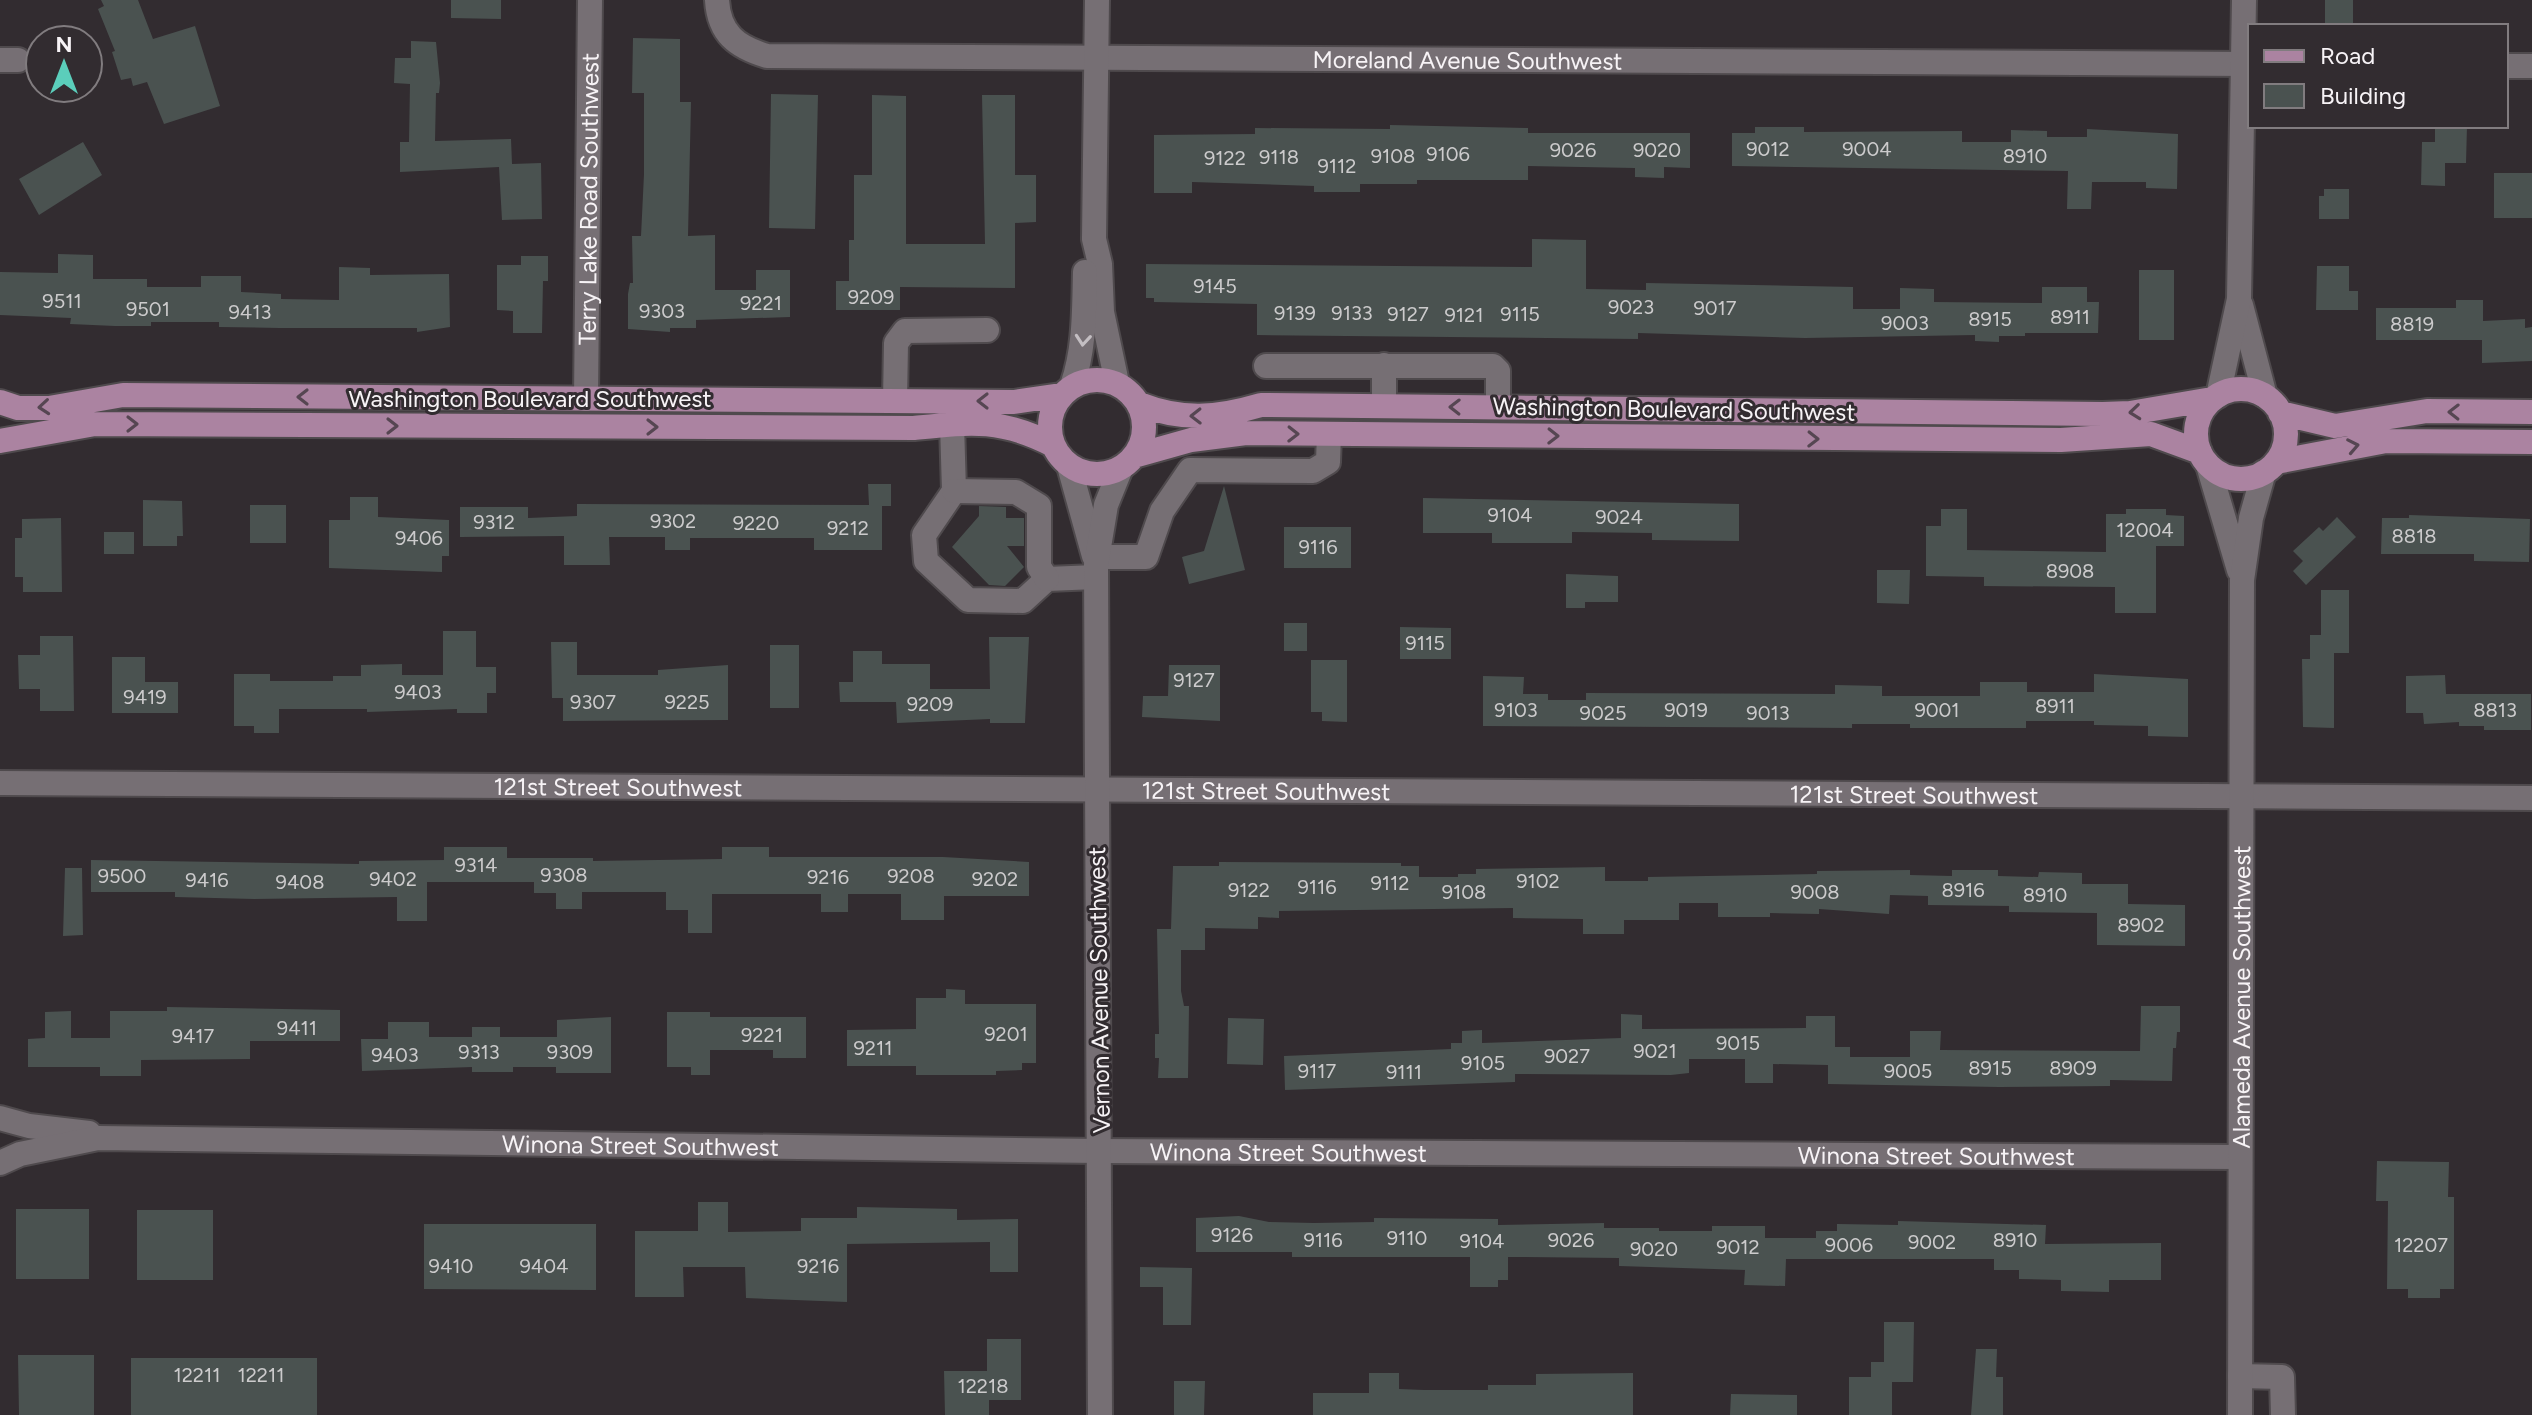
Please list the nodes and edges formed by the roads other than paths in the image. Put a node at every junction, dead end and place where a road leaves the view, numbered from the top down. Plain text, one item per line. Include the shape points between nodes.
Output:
1 (590, 0) edge
2 (717, 0) edge
3 (1097, 0) edge
4 (2244, 0) edge
5 (1096, 56) junction
6 (2247, 64) edge
7 (2508, 66) edge
8 (2532, 66) edge
9 (1094, 239) junction
10 (2239, 299) junction
11 (987, 330) dead end
12 (1384, 365) junction
13 (1266, 366) dead end
14 (1117, 383) junction
15 (1067, 390) junction
16 (2215, 398) junction
17 (586, 399) junction
18 (895, 401) junction
19 (0, 402) edge
20 (1139, 404) junction
21 (2273, 404) junction
22 (1384, 406) junction
23 (1498, 407) junction
24 (2532, 412) edge
25 (952, 424) junction
26 (1240, 434) junction
27 (1329, 434) junction
28 (0, 441) edge
29 (2532, 442) edge
30 (1053, 445) junction
31 (2204, 459) junction
32 (1127, 462) junction
33 (1069, 466) junction
34 (2270, 467) junction
35 (1240, 470) junction
36 (954, 491) junction
37 (1097, 566) junction
38 (1047, 579) junction
39 (2242, 580) junction
40 (0, 783) edge
41 (1097, 788) junction
42 (2242, 795) junction
43 (2532, 798) edge
44 (0, 1119) edge
45 (98, 1138) junction
46 (0, 1149) edge
47 (1100, 1151) junction
48 (2240, 1157) junction
49 (0, 1163) edge
50 (2240, 1376) junction
51 (1100, 1415) edge
52 (2240, 1415) edge
53 (2283, 1415) edge

1 - 17 street, Terry Lake Road Southwest
2 - 5 street, Moreland Avenue Southwest via 724,31 741,48 767,56
3 - 5 street
4 - 6 street
5 - 6 street, Moreland Avenue Southwest
5 - 9 street
6 - 10 street
7 - 8 street
9 - 14 street
9 -> 15 street via 1085,265 1080,363
10 - 16 street
10 - 21 street
11 - 18 street via 905,331 896,343
12 - 13 street
12 - 22 street
12 - 23 street via 1493,366 1498,371
14 - 15 main road via 1087,380
14 - 20 main road
15 -> 18 main road, Washington Boulevard Southwest via 1014,402
15 - 30 main road via 1049,423
16 - 21 main road via 2238,389
16 -> 23 main road, Washington Boulevard Southwest via 2103,414
16 - 31 main road via 2197,423
17 - 18 main road, Washington Boulevard Southwest
17 -> 19 main road, Washington Boulevard Southwest via 123,395 31,409
22 -> 20 main road, Washington Boulevard Southwest via 1261,405 1203,417 1163,413
20 - 32 main road via 1144,434
24 -> 21 main road via 2427,411 2335,426
21 - 34 main road via 2286,434
23 -> 22 main road, Washington Boulevard Southwest
28 -> 25 main road, Washington Boulevard Southwest via 95,424
25 - 30 main road, Washington Boulevard Southwest via 1010,426
25 - 36 street
26 -> 27 main road, Washington Boulevard Southwest
26 - 32 main road, Washington Boulevard Southwest via 1191,440
26 - 35 street
27 -> 31 main road, Washington Boulevard Southwest via 2061,440 2136,433 2151,434
27 - 35 street via 1328,462 1313,471
34 -> 29 main road via 2386,441
30 - 33 main road
31 - 34 main road via 2235,479
31 - 39 street, Alameda Avenue Southwest
32 - 33 main road via 1099,475
32 - 37 street, Vernon Avenue Southwest via 1106,505
33 - 37 street, Vernon Avenue Southwest
34 - 39 street, Alameda Avenue Southwest via 2251,518
35 - 37 street via 1190,470 1162,511 1146,557
36 - 38 street via 1016,492 1039,506 1039,567
36 - 38 street via 924,535 926,561 957,591 968,600 1023,601
37 - 38 street
37 - 41 street, Vernon Avenue Southwest
39 - 42 street, Alameda Avenue Southwest
40 - 41 street, 121st Street Southwest
41 - 42 street, 121st Street Southwest
41 - 47 street, Vernon Avenue Southwest
42 - 43 street, 121st Street Southwest
42 - 48 street, Alameda Avenue Southwest
44 - 45 street, Winona Street Southwest via 86,1131
44 - 46 street
45 - 47 street, Winona Street Southwest
45 - 49 street, Winona Street Southwest
47 - 48 street, Winona Street Southwest
47 - 51 street, Vernon Avenue Southwest
48 - 50 street, Alameda Avenue Southwest
50 - 52 street, Alameda Avenue Southwest
50 - 53 street via 2282,1377

